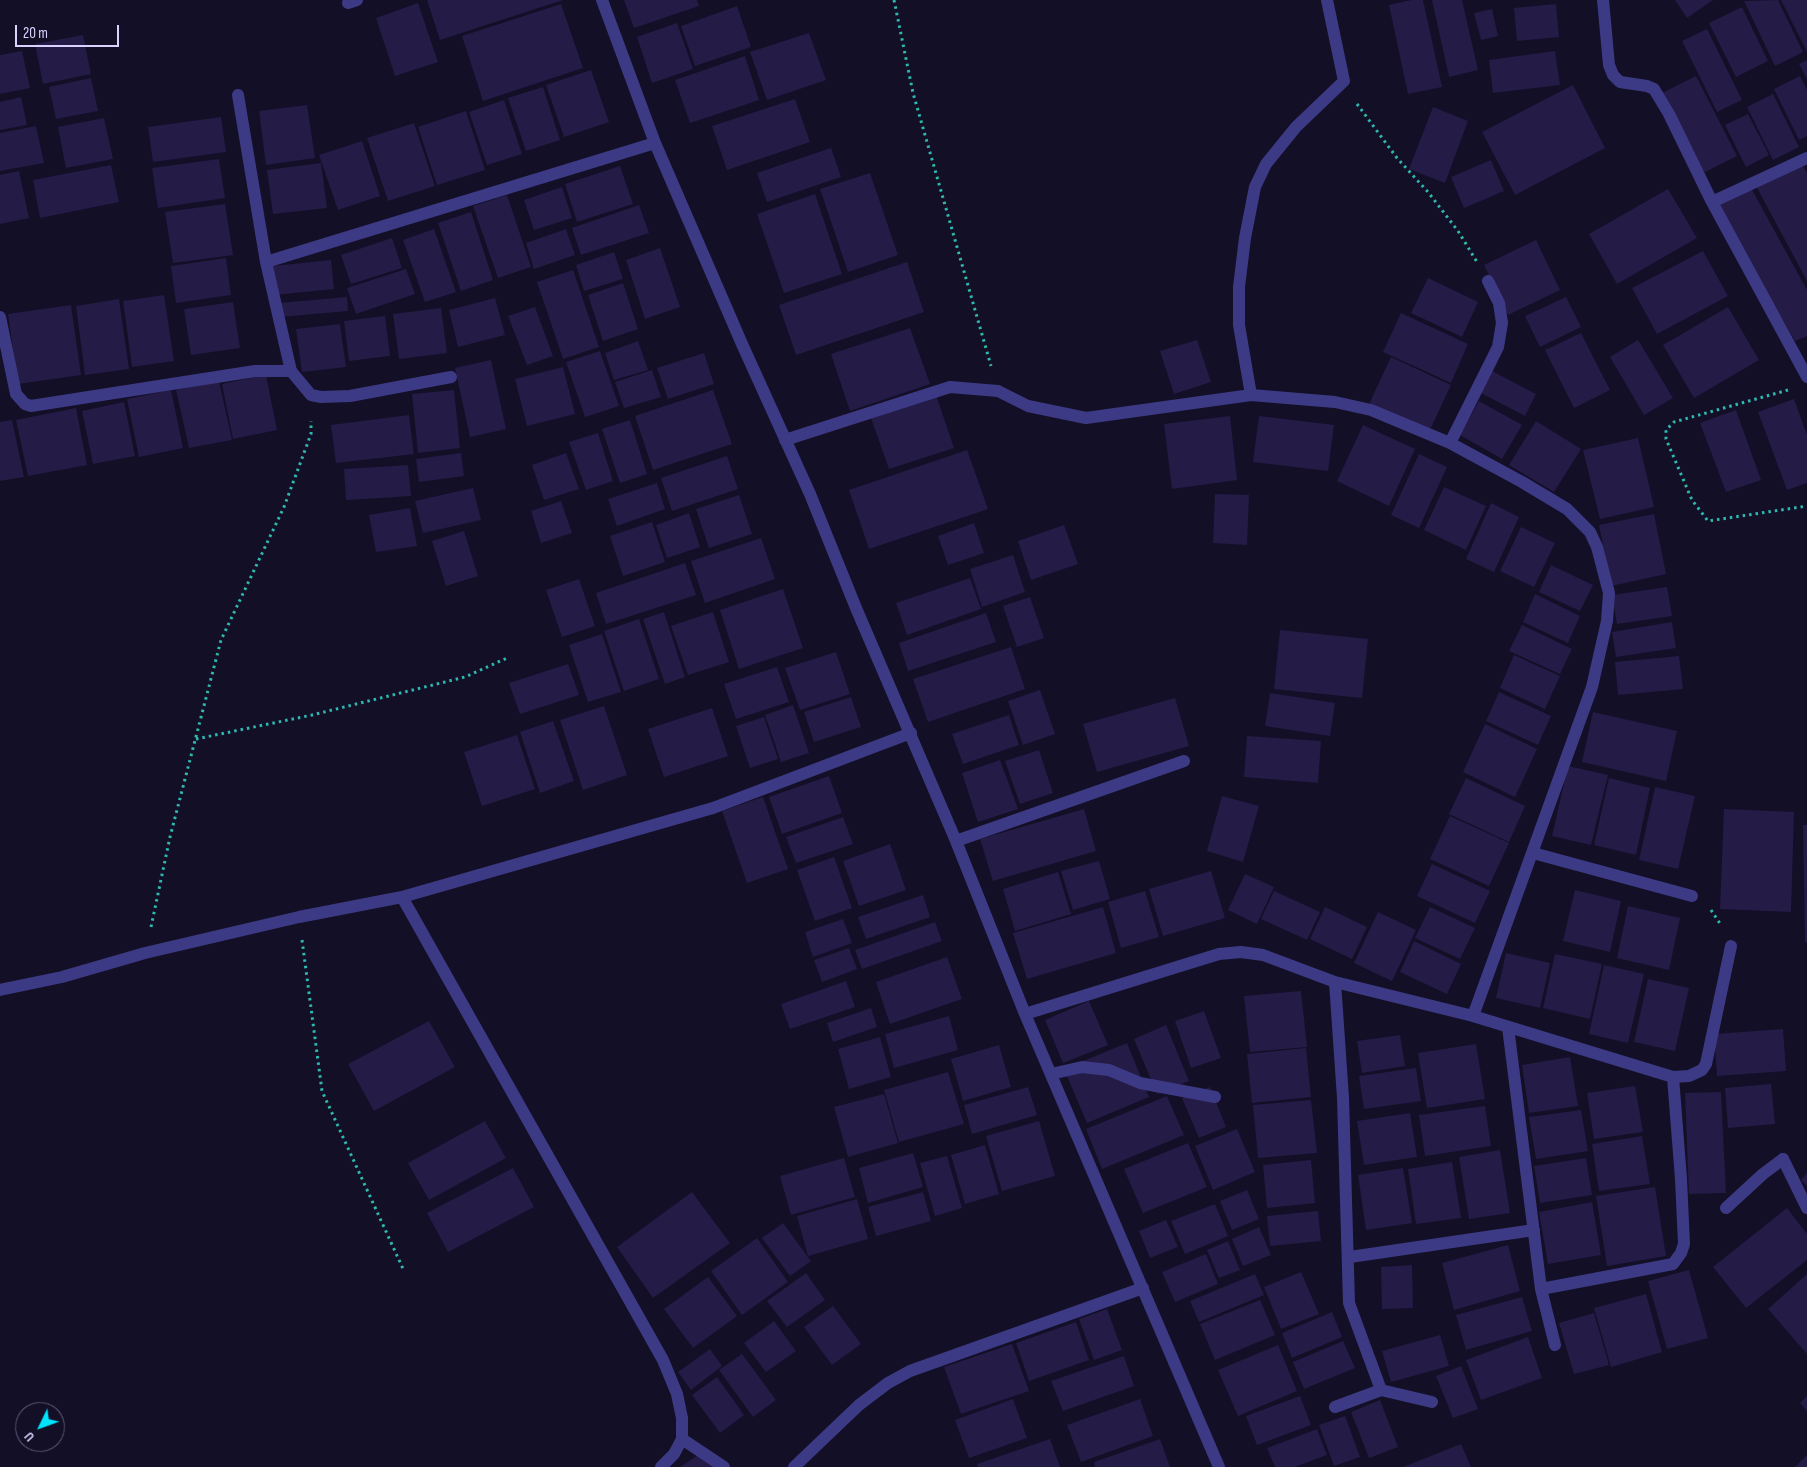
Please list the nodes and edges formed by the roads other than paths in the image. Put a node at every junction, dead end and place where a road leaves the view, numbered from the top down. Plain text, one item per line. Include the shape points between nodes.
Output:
1 (602, 0) edge
2 (1327, 0) edge
3 (1603, 0) edge
4 (238, 95) dead end
5 (655, 143) junction
6 (1807, 158) edge
7 (1712, 202) junction
8 (266, 262) junction
9 (1488, 281) road end
10 (0, 317) edge
11 (291, 370) junction
12 (451, 377) dead end
13 (1807, 377) edge
14 (1251, 395) junction
15 (786, 440) junction
16 (1450, 443) junction
17 (911, 733) junction
18 (1184, 761) dead end
19 (956, 841) junction
20 (1533, 853) junction
21 (1692, 896) road end
22 (402, 897) junction
23 (1731, 946) road end
24 (1335, 982) junction
25 (0, 990) edge
26 (1025, 1014) junction
27 (1473, 1016) junction
28 (1508, 1027) junction
29 (1051, 1074) junction
30 (1673, 1077) junction
31 (1215, 1098) dead end
32 (1726, 1208) dead end
33 (1807, 1208) edge
34 (1534, 1230) junction
35 (1350, 1257) junction
36 (1143, 1288) junction
37 (1541, 1289) junction
38 (1555, 1345) dead end
39 (1381, 1390) junction
40 (1432, 1402) dead end
41 (1335, 1407) dead end
42 (682, 1439) junction
43 (661, 1467) edge
44 (724, 1467) edge
45 (794, 1467) edge
46 (1219, 1467) edge

1 - 5 street
2 - 14 street via 1344,81 1296,127 1266,164 1255,187 1245,238 1239,286 1239,325
3 - 7 street via 1609,65 1613,75 1620,82 1654,89
4 - 8 street
5 - 8 street
5 - 15 street
6 - 7 street
7 - 13 street
8 - 11 street
9 - 16 street via 1499,303 1502,322 1498,347
10 - 11 street via 16,394 31,406 256,371
11 - 12 street via 311,395 350,396
14 - 15 street via 1086,418 1028,406 998,391 950,387
14 - 16 street via 1335,402 1371,410
15 - 17 street
16 - 20 street via 1567,509 1590,532 1609,593 1607,621 1592,686
17 - 19 street
17 - 22 street via 713,808
18 - 19 street
19 - 26 street
20 - 21 street
20 - 27 street
22 - 25 street via 145,952 62,977
22 - 42 street via 663,1360 677,1394
23 - 30 street via 1706,1064 1695,1075
24 - 26 street via 1263,955 1219,954
24 - 27 street
24 - 35 street
26 - 29 street
27 - 28 street
28 - 30 street
28 - 34 street
29 - 31 street via 1082,1067 1109,1070 1140,1083
29 - 36 street
30 - 37 street via 1684,1244 1681,1253 1673,1264
32 - 33 street via 1782,1159
34 - 35 street
34 - 37 street
35 - 39 street via 1349,1303
36 - 45 street via 910,1371 859,1405
36 - 46 street
37 - 38 street
39 - 40 street
39 - 41 street
42 - 43 street via 674,1454
42 - 44 street

